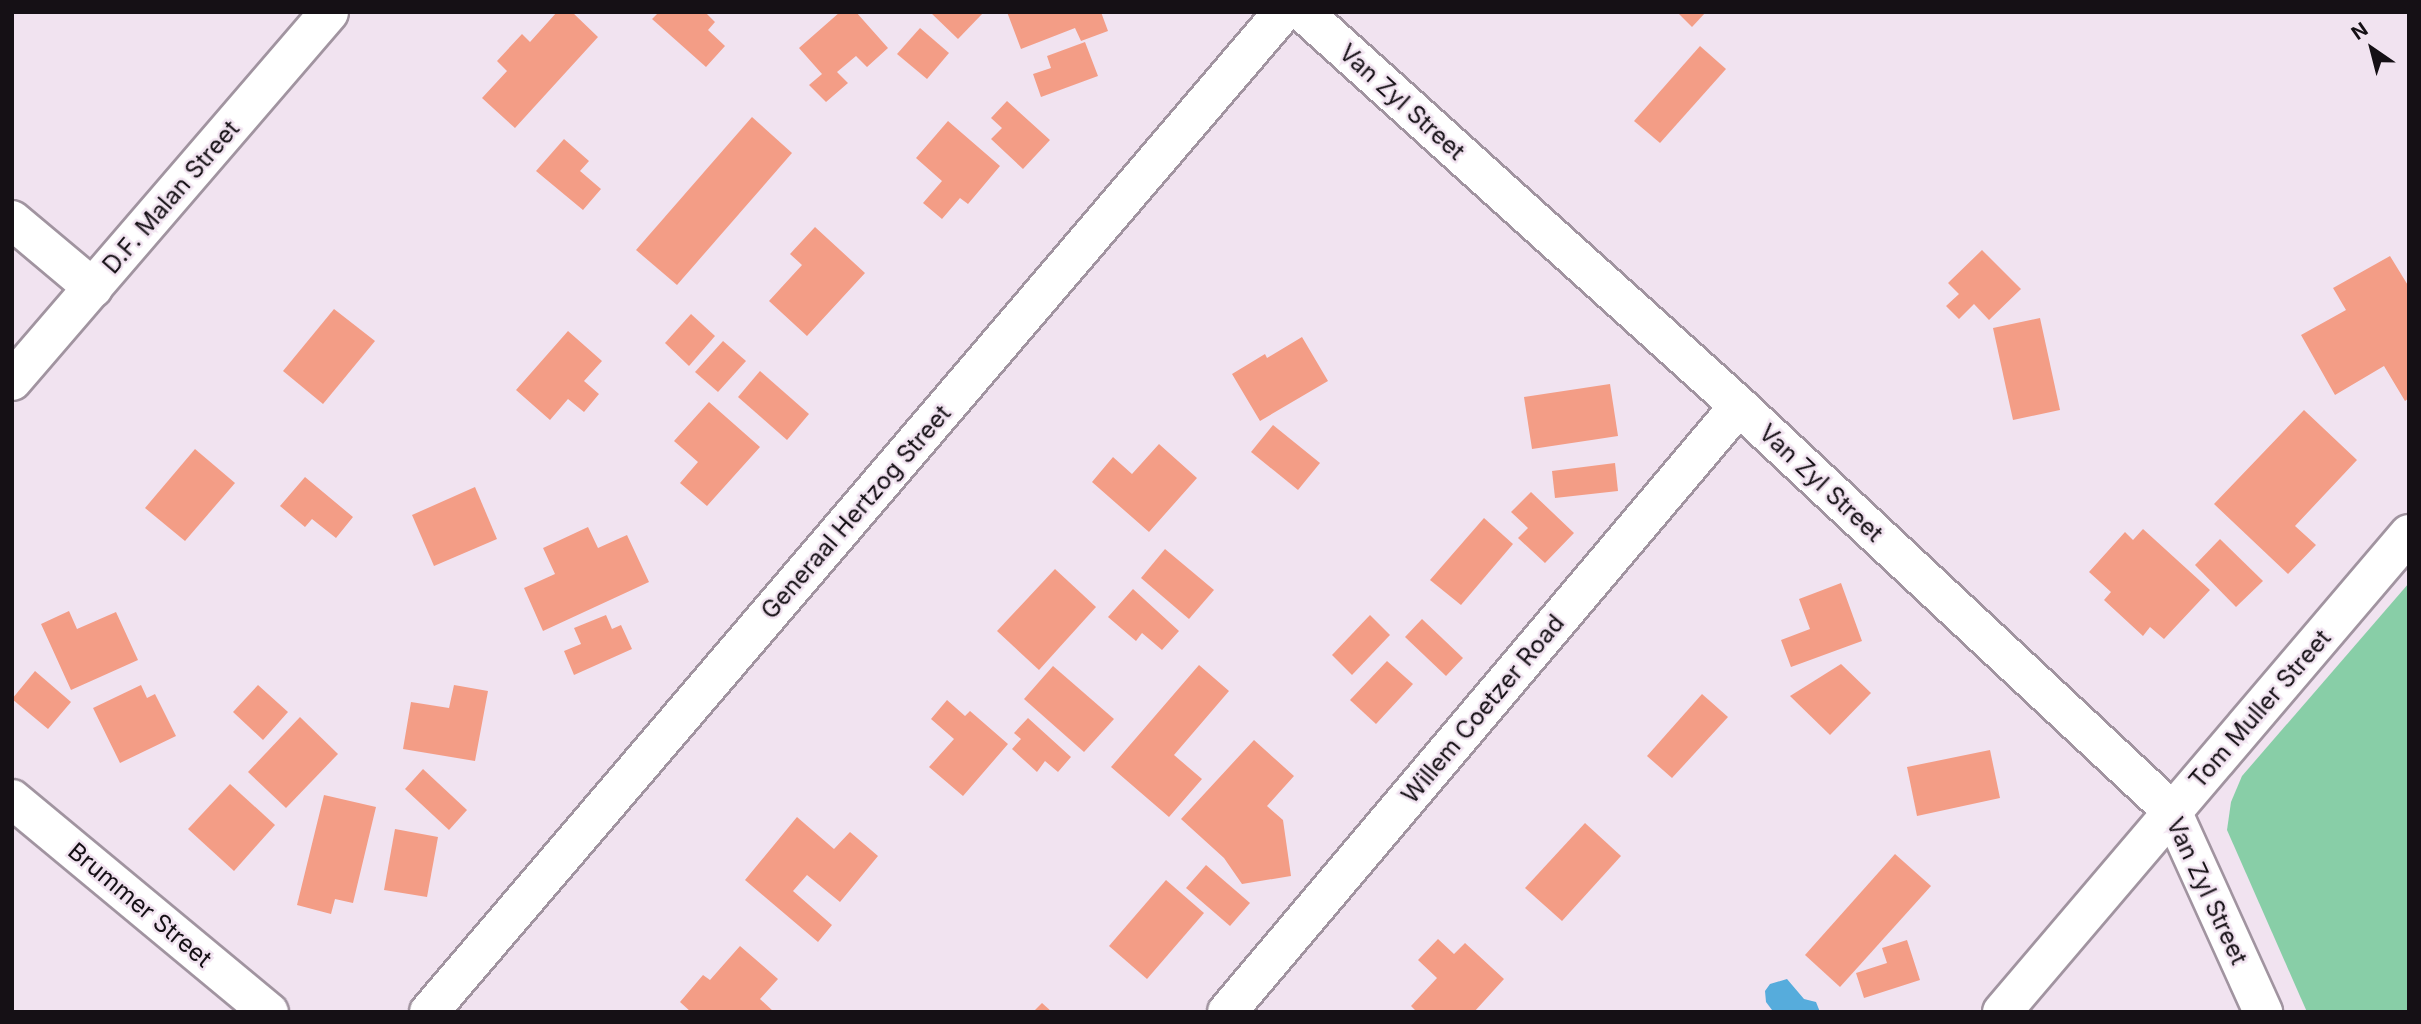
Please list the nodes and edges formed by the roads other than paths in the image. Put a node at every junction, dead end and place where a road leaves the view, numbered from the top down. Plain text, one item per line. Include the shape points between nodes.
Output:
1 (329, 12) edge
2 (1283, 12) edge
3 (1303, 12) edge
4 (12, 220) edge
5 (93, 288) junction
6 (12, 381) edge
7 (1739, 406) junction
8 (2409, 534) edge
9 (12, 799) edge
10 (2172, 811) junction
11 (269, 1012) edge
12 (429, 1012) edge
13 (1227, 1012) edge
14 (2002, 1012) edge
15 (2263, 1012) edge

1 - 5 street, D.F. Malan Street
2 - 12 street, Generaal Hertzog Street
3 - 7 street, Van Zyl Street
4 - 5 street
5 - 6 street, D.F. Malan Street
7 - 10 street, Van Zyl Street
7 - 13 street, Willem Coetzer Road
8 - 10 street, Tom Muller Street
9 - 11 street, Brummer Street
10 - 14 street, Tom Muller Street
10 - 15 street, Van Zyl Street

